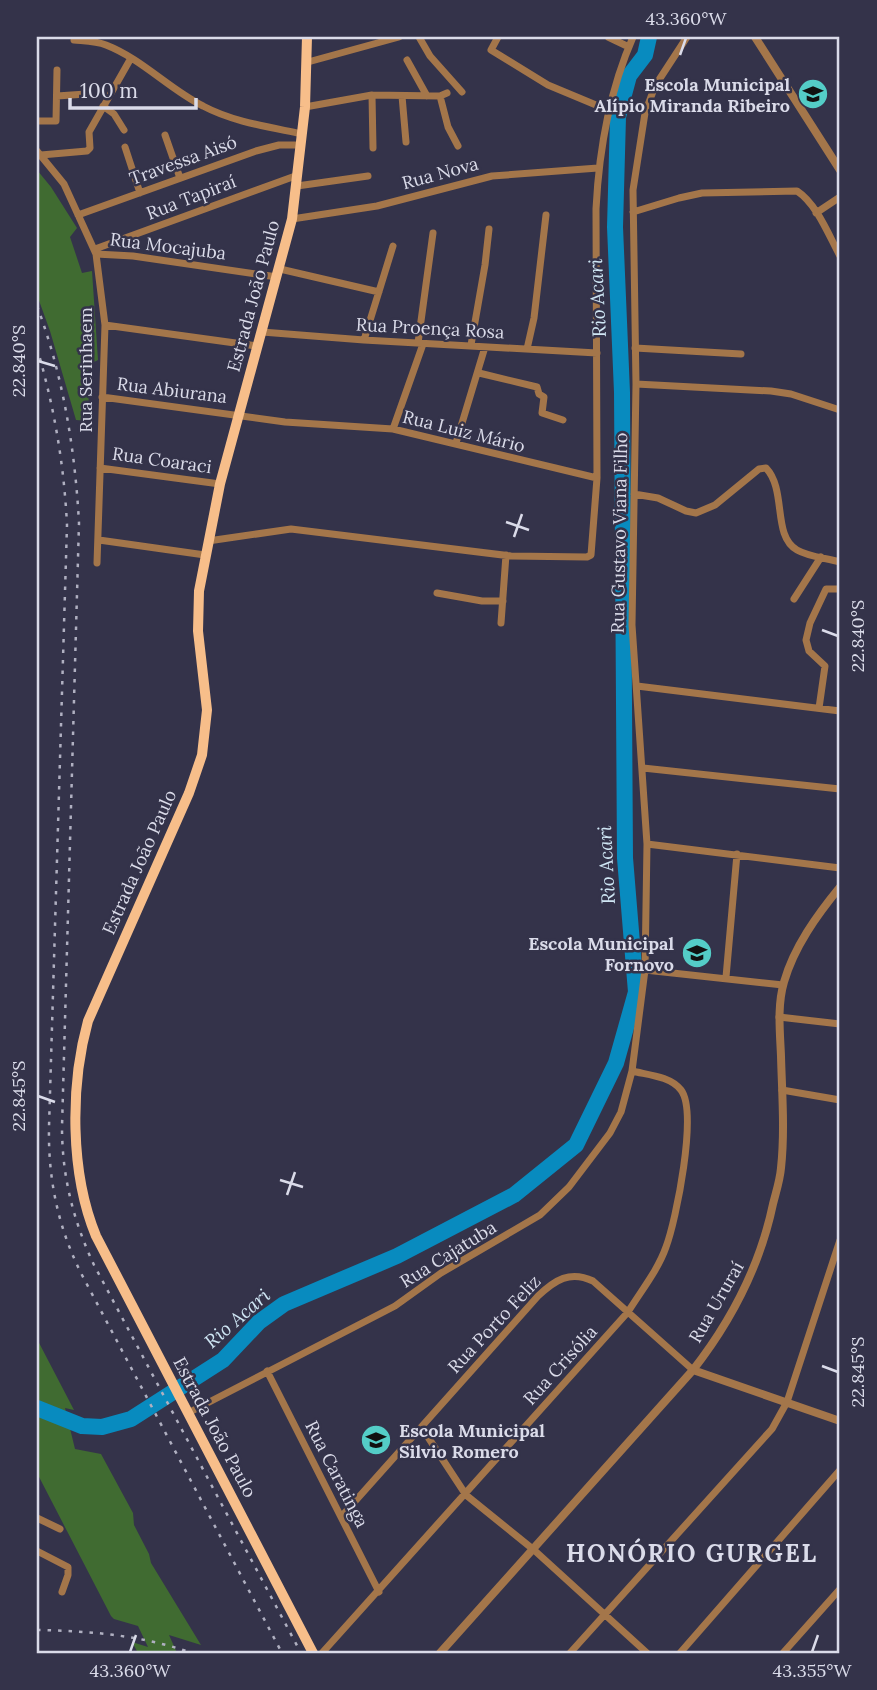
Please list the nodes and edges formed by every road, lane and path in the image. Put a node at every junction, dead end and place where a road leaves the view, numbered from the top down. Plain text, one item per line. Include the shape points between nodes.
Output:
1 (307, 37) edge
2 (399, 37) edge
3 (419, 37) edge
4 (498, 37) edge
5 (608, 37) edge
6 (634, 37) edge
7 (687, 37) edge
8 (755, 37) edge
9 (74, 40) dead end
10 (629, 47) junction
11 (131, 58) junction
12 (407, 60) dead end
13 (308, 62) junction
14 (57, 70) dead end
15 (462, 92) dead end
16 (86, 94) dead end
17 (372, 95) junction
18 (57, 96) junction
19 (402, 96) junction
20 (427, 96) junction
21 (103, 106) junction
22 (305, 107) junction
23 (608, 110) junction
24 (37, 121) edge
25 (124, 130) dead end
26 (166, 135) dead end
27 (302, 139) junction
28 (407, 142) dead end
29 (458, 146) dead end
30 (125, 147) dead end
31 (373, 148) dead end
32 (39, 153) edge
33 (598, 168) junction
34 (840, 170) edge
35 (368, 176) dead end
36 (180, 178) junction
37 (298, 181) junction
38 (140, 192) junction
39 (840, 197) edge
40 (634, 212) junction
41 (816, 213) junction
42 (78, 215) junction
43 (546, 215) dead end
44 (292, 219) junction
45 (489, 229) dead end
46 (433, 233) dead end
47 (130, 237) junction
48 (393, 246) dead end
49 (95, 251) junction
50 (133, 256) junction
51 (840, 256) edge
52 (279, 273) junction
53 (379, 292) junction
54 (104, 325) junction
55 (262, 332) junction
56 (364, 340) junction
57 (420, 343) junction
58 (471, 345) junction
59 (257, 346) junction
60 (485, 347) junction
61 (635, 348) junction
62 (527, 349) junction
63 (597, 353) junction
64 (741, 354) dead end
65 (479, 373) junction
66 (636, 384) junction
67 (102, 397) junction
68 (840, 410) edge
69 (238, 415) junction
70 (563, 420) dead end
71 (393, 429) junction
72 (456, 443) junction
73 (100, 468) junction
74 (597, 478) junction
75 (220, 484) junction
76 (634, 494) junction
77 (99, 540) junction
78 (208, 541) junction
79 (205, 555) junction
80 (506, 555) junction
81 (821, 557) junction
82 (840, 562) edge
83 (97, 563) dead end
84 (840, 589) edge
85 (437, 593) dead end
86 (794, 599) dead end
87 (503, 601) junction
88 (501, 623) dead end
89 (637, 686) junction
90 (819, 708) junction
91 (840, 711) edge
92 (643, 768) junction
93 (840, 789) edge
94 (647, 844) junction
95 (737, 854) junction
96 (840, 869) edge
97 (840, 887) edge
98 (645, 970) junction
99 (726, 977) junction
100 (783, 985) junction
101 (779, 1017) junction
102 (840, 1024) edge
103 (635, 1040) joint
104 (632, 1071) junction
105 (782, 1090) junction
106 (840, 1100) edge
107 (840, 1240) edge
108 (628, 1312) junction
109 (693, 1370) junction
110 (267, 1371) junction
111 (787, 1402) junction
112 (186, 1410) junction
113 (840, 1421) edge
114 (422, 1428) junction
115 (840, 1470) edge
116 (466, 1495) junction
117 (341, 1517) junction
118 (37, 1518) edge
119 (60, 1529) dead end
120 (534, 1550) junction
121 (37, 1551) edge
122 (840, 1589) edge
123 (62, 1592) dead end
124 (379, 1592) junction
125 (604, 1614) junction
126 (313, 1653) edge
127 (322, 1653) edge
128 (440, 1653) edge
129 (570, 1653) edge
130 (647, 1653) edge
131 (680, 1653) edge
132 (783, 1653) edge

1 - 13 main road, Estrada João Paulo
2 - 13 street
3 - 15 street
4 - 23 street via 491,50 548,85
5 - 10 street
6 - 10 street
7 - 40 street, Rua Gustavo Viana Filho via 655,86 645,113
8 - 34 street
9 - 11 street via 105,45
10 - 23 street
11 - 21 street
11 - 27 street via 202,106
12 - 20 street
13 - 22 main road, Estrada João Paulo
14 - 18 street
16 - 18 street
17 - 19 street
17 - 22 street
17 - 31 street
18 - 24 street via 57,121
19 - 20 street
19 - 28 street
20 - 29 street via 444,95 448,127
21 - 25 street
21 - 32 street via 89,132 87,151
22 - 27 main road, Estrada João Paulo
23 - 33 street
26 - 36 street
27 - 36 street, Travessa Aisó
27 - 37 main road, Estrada João Paulo
30 - 38 street
32 - 42 street, Rua Serinhaem via 64,184
33 - 44 street, Rua Nova via 492,176 377,206
33 - 63 street
35 - 37 street, Rua Tapiraí
36 - 38 street, Travessa Aisó
37 - 44 main road, Estrada João Paulo
37 - 47 street, Rua Tapiraí
38 - 42 street, Travessa Aisó
39 - 41 street
40 - 41 street via 702,193 792,191 802,194
40 - 61 street, Rua Gustavo Viana Filho
41 - 51 street
42 - 49 street, Rua Serinhaem
43 - 62 street
44 - 52 main road, Estrada João Paulo
45 - 58 street
46 - 57 street
47 - 49 street, Rua Tapiraí
47 - 50 street
48 - 53 street
49 - 50 street, Rua Mocajuba
49 - 54 street, Rua Serinhaem
50 - 52 street, Rua Mocajuba
52 - 53 street, Rua Mocajuba
52 - 55 main road, Estrada João Paulo
53 - 56 street
54 - 59 street
54 - 67 street, Rua Serinhaem
55 - 56 street, Rua Proença Rosa
55 - 59 main road, Estrada João Paulo
56 - 57 street, Rua Proença Rosa
57 - 58 street, Rua Proença Rosa
57 - 71 street
58 - 60 street, Rua Proença Rosa
59 - 69 main road, Estrada João Paulo
60 - 62 street, Rua Proença Rosa
60 - 65 street
61 - 64 street
61 - 66 street, Rua Gustavo Viana Filho
62 - 63 street, Rua Proença Rosa
63 - 74 street
65 - 70 street via 537,387 544,397 542,413
65 - 72 street
66 - 68 street via 771,391
66 - 76 street, Rua Gustavo Viana Filho
67 - 69 street, Rua Abiurana
67 - 73 street, Rua Serinhaem
69 - 71 street, Rua Luiz Mário
69 - 75 main road, Estrada João Paulo
71 - 72 street, Rua Luiz Mário
72 - 74 street, Rua Luiz Mário
73 - 75 street, Rua Coaraci
73 - 77 street, Rua Serinhaem
74 - 80 street via 593,551 587,557
75 - 78 main road, Estrada João Paulo
76 - 81 street via 696,513 715,505 766,468 777,487 786,539 797,550
76 - 89 street, Rua Gustavo Viana Filho via 632,625
77 - 79 street
77 - 83 street, Rua Serinhaem
78 - 79 main road, Estrada João Paulo
78 - 80 street via 291,529
79 - 112 main road, Estrada João Paulo via 198,613 208,710 202,755 88,1021 77,1070 79,1169 87,1214
80 - 87 street
81 - 82 street
81 - 86 street
84 - 90 street via 825,589 807,635 809,651 825,666
85 - 87 street
87 - 88 street
89 - 90 street
89 - 92 street, Rua Gustavo Viana Filho
90 - 91 street
92 - 93 street
92 - 94 street, Rua Gustavo Viana Filho
94 - 95 street
94 - 98 street, Rua Gustavo Viana Filho
95 - 96 street
95 - 99 street
97 - 100 street, Rua Ururaí via 798,947
98 - 99 street
98 - 103 street, Rua Gustavo Viana Filho
99 - 100 street
100 - 101 street, Rua Ururaí
101 - 102 street
101 - 105 street, Rua Ururaí
103 - 104 street, Rua Cajatuba
104 - 108 street, Rua Crisólia via 662,1077 681,1089 687,1106 687,1131 666,1248
104 - 110 street, Rua Cajatuba via 610,1133 569,1187 540,1215 441,1273 396,1306
105 - 106 street
105 - 109 street, Rua Ururaí via 781,1169 769,1226 737,1305
107 - 111 street
108 - 109 street, Rua Porto Feliz
108 - 114 street, Rua Porto Feliz via 593,1281 578,1275 561,1279 538,1296
108 - 116 street, Rua Crisólia
109 - 111 street
109 - 120 street, Rua Ururaí
110 - 112 street, Rua Cajatuba
110 - 117 street, Rua Caratinga
111 - 113 street
111 - 125 street via 765,1439
112 - 126 main road, Estrada João Paulo
114 - 116 street
114 - 117 street, Rua Porto Feliz
115 - 131 street
116 - 120 street
116 - 124 street, Rua Crisólia
117 - 124 street, Rua Caratinga
118 - 119 street
120 - 125 street
120 - 128 street, Rua Ururaí
121 - 123 street via 68,1567
122 - 132 street
124 - 127 street, Rua Crisólia
125 - 129 street
125 - 130 street

